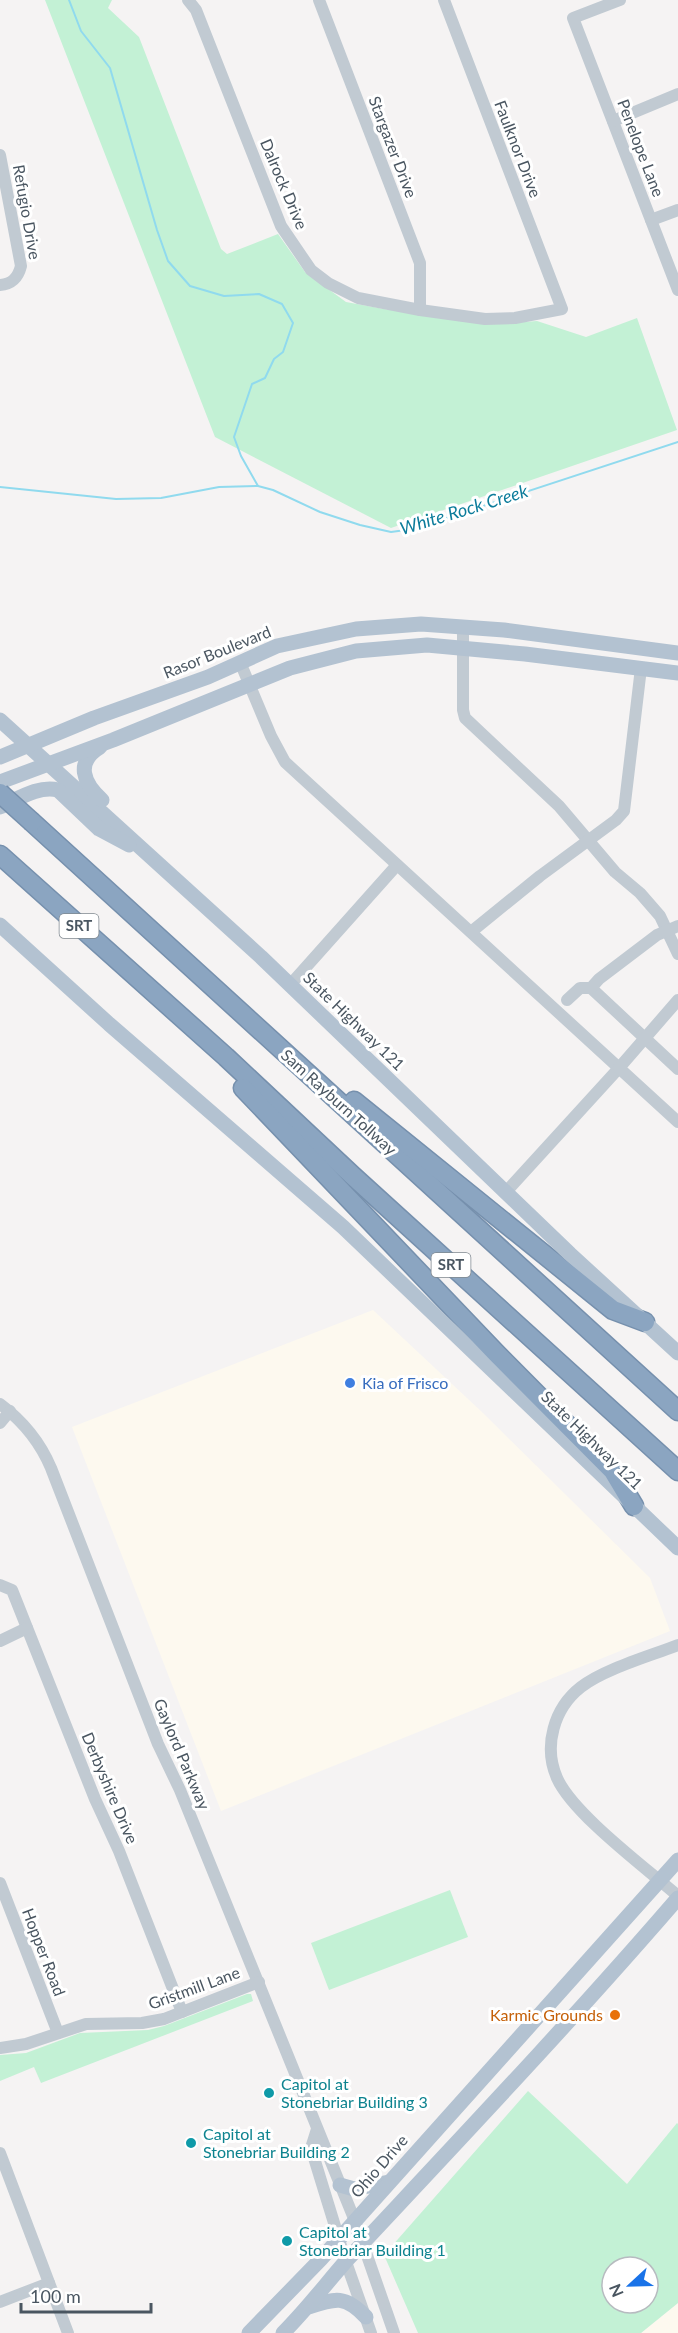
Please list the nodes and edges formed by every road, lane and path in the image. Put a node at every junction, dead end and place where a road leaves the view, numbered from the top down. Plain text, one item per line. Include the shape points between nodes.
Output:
1 (188, 0) edge
2 (319, 0) edge
3 (444, 0) edge
4 (620, 0) edge
5 (678, 94) edge
6 (613, 121) junction
7 (0, 155) edge
8 (678, 210) edge
9 (651, 220) junction
10 (0, 285) edge
11 (678, 290) edge
12 (562, 309) joint
13 (420, 310) junction
14 (463, 627) junction
15 (462, 649) junction
16 (678, 653) edge
17 (240, 662) junction
18 (641, 668) junction
19 (678, 673) edge
20 (250, 684) junction
21 (0, 720) edge
22 (110, 741) junction
23 (29, 747) junction
24 (0, 757) edge
25 (48, 764) junction
26 (0, 782) edge
27 (0, 793) edge
28 (0, 807) edge
29 (588, 840) junction
30 (0, 855) edge
31 (153, 858) junction
32 (397, 865) junction
33 (0, 925) edge
34 (673, 929) edge
35 (471, 932) junction
36 (678, 954) edge
37 (290, 985) junction
38 (591, 988) junction
39 (567, 1000) dead end
40 (678, 1000) edge
41 (645, 1039) junction
42 (281, 1050) junction
43 (226, 1057) junction
44 (619, 1068) junction
45 (678, 1069) edge
46 (678, 1122) edge
47 (505, 1193) junction
48 (645, 1323) junction
49 (678, 1353) edge
50 (5, 1408) edge
51 (678, 1412) edge
52 (0, 1423) edge
53 (678, 1471) edge
54 (634, 1506) junction
55 (678, 1548) edge
56 (0, 1585) edge
57 (27, 1628) junction
58 (0, 1641) edge
59 (678, 1645) edge
60 (678, 1860) edge
61 (660, 1880) junction
62 (0, 1883) edge
63 (678, 1897) edge
64 (259, 1982) junction
65 (182, 2012) junction
66 (58, 2033) junction
67 (0, 2048) edge
68 (316, 2129) junction
69 (0, 2153) edge
70 (4, 2176) edge
71 (389, 2182) junction
72 (340, 2185) junction
73 (355, 2221) junction
74 (339, 2238) junction
75 (363, 2245) junction
76 (346, 2262) junction
77 (49, 2283) junction
78 (0, 2302) edge
79 (309, 2307) junction
80 (366, 2317) junction
81 (68, 2333) edge
82 (249, 2333) edge
83 (283, 2333) edge
84 (371, 2333) edge
85 (394, 2333) edge

1 - 13 street, Dalrock Drive via 196,10 281,226 300,256 328,283 358,298
2 - 13 street, Stargazer Drive via 420,262
3 - 12 street, Faulknor Drive
4 - 6 street, Penelope Lane via 573,18
5 - 6 street
6 - 9 street, Penelope Lane
7 - 10 street, Refugio Drive via 21,266 19,274 8,284
8 - 9 street
9 - 11 street, Penelope Lane
12 - 13 street, Dalrock Drive via 485,319
14 - 15 street
14 - 16 main road, Rasor Boulevard
14 - 17 main road, Rasor Boulevard via 421,624 356,629 277,646
15 - 18 main road
15 - 20 main road via 427,645 356,651 290,668
15 - 29 street via 465,718 559,806
17 - 20 street
17 - 23 main road, Rasor Boulevard
18 - 19 main road
18 - 29 street via 624,811
20 - 22 main road
20 - 32 street via 285,762
21 - 23 main road, State Highway 121
22 - 25 main road
22 - 31 main road via 88,756 86,781 90,790 128,824
23 - 24 main road, Rasor Boulevard
23 - 25 main road, State Highway 121
25 - 26 main road
25 - 31 main road, State Highway 121
27 - 42 highway, Sam Rayburn Tollway / SRT, bridge
28 - 31 main road via 40,789 58,790 99,829
29 - 34 street
29 - 35 street
30 - 43 highway, SRT
31 - 37 main road, State Highway 121
32 - 35 street
32 - 37 street
33 - 54 main road, State Highway 121 via 343,1227
34 - 36 street
34 - 38 street via 657,934
35 - 44 street
37 - 47 main road, State Highway 121
38 - 39 street via 580,988
38 - 41 street
40 - 41 street
41 - 44 street
41 - 45 street
42 - 48 highway via 344,1092 614,1310
42 - 51 highway, Sam Rayburn Tollway / SRT
43 - 53 highway, SRT
43 - 54 highway via 244,1089 613,1471
44 - 46 street
44 - 47 street
47 - 48 main road, State Highway 121
48 - 49 main road, State Highway 121
50 - 52 street
50 - 64 street, Gaylord Parkway via 33,1435 47,1460 158,1744
54 - 55 main road, State Highway 121
56 - 57 street, Derbyshire Drive via 12,1590
57 - 58 street
57 - 65 street, Derbyshire Drive
59 - 61 street via 582,1687 562,1706 550,1751 556,1777 570,1798
60 - 61 main road, Ohio Drive
61 - 63 street
61 - 71 main road, Ohio Drive
62 - 66 street, Hopper Road
63 - 75 main road via 551,2042
64 - 65 street, Gristmill Lane
64 - 68 street, Gaylord Parkway
65 - 66 street, Gristmill Lane via 153,2021 86,2024
66 - 67 street, Gristmill Lane
68 - 72 street, Gaylord Parkway
68 - 74 street, Gaylord Parkway via 311,2148
69 - 70 street
70 - 77 street
71 - 72 main road via 354,2189
71 - 73 main road, Ohio Drive
72 - 73 street, Gaylord Parkway
73 - 74 main road, Ohio Drive
73 - 75 street, Gaylord Parkway
74 - 76 street, Gaylord Parkway
74 - 82 main road, Ohio Drive
75 - 76 main road
75 - 85 street, Gaylord Parkway
76 - 79 main road
76 - 80 street, Gaylord Parkway
77 - 78 street
77 - 81 street
79 - 80 main road via 344,2300
79 - 83 main road
80 - 84 street, Gaylord Parkway

